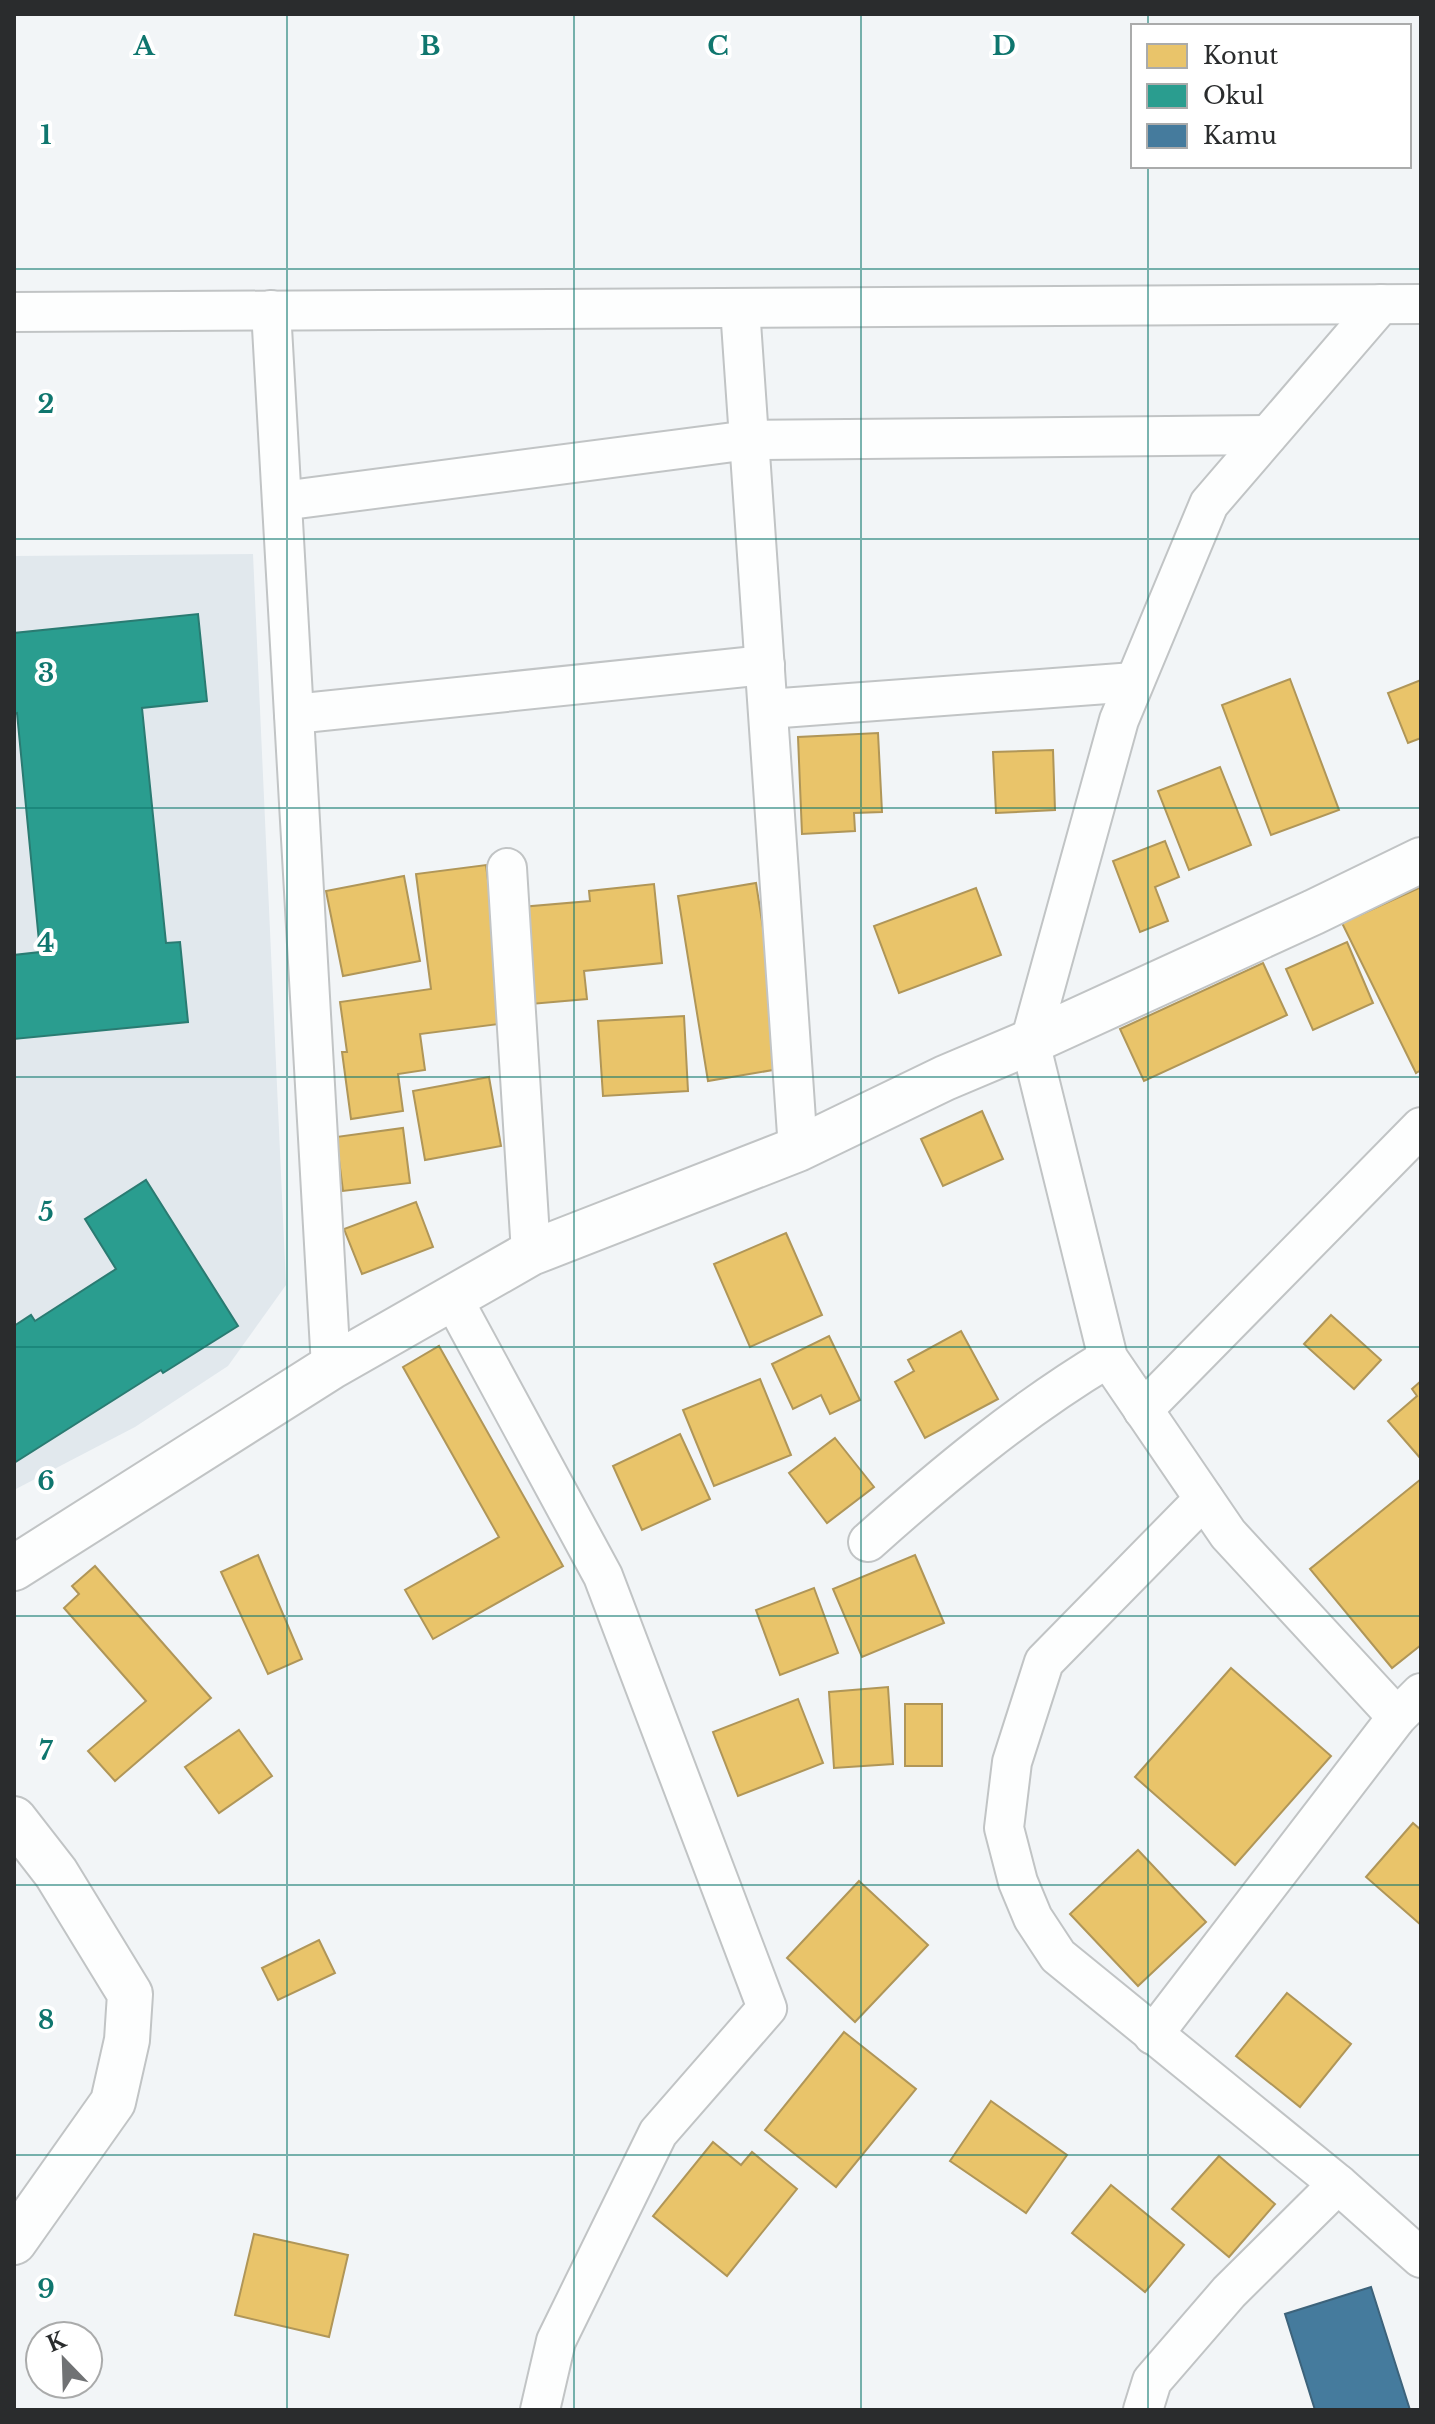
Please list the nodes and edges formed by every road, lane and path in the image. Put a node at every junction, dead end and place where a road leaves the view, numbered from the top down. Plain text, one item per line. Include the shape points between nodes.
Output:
1 (1381, 304) junction
2 (1421, 304) edge
3 (740, 308) junction
4 (271, 310) junction
5 (14, 312) edge
6 (1268, 435) junction
7 (749, 440) junction
8 (282, 501) junction
9 (765, 665) junction
10 (1134, 682) junction
11 (768, 709) junction
12 (294, 714) junction
13 (1421, 860) edge
14 (507, 868) dead end
15 (1030, 1042) junction
16 (1419, 1132) edge
17 (798, 1149) junction
18 (531, 1253) junction
19 (453, 1299) junction
20 (1108, 1358) junction
21 (331, 1367) junction
22 (1143, 1410) junction
23 (1204, 1499) junction
24 (868, 1542) dead end
25 (14, 1568) edge
26 (1409, 1705) edge
27 (14, 1819) edge
28 (1153, 2035) junction
29 (1338, 2184) junction
30 (14, 2242) edge
31 (1421, 2258) edge
32 (540, 2410) edge
33 (1143, 2410) edge

1 - 2 street
1 - 3 street
1 - 6 street
3 - 4 street
3 - 7 street
4 - 5 street
4 - 8 street
6 - 7 street
6 - 10 street via 1209,504
7 - 8 street
7 - 9 street
8 - 12 street
9 - 11 street
9 - 12 street
10 - 11 street
10 - 15 street
11 - 17 street
12 - 21 street
13 - 15 main road
14 - 18 street
15 - 17 main road
15 - 20 street
16 - 22 street
17 - 18 main road
18 - 19 main road
19 - 21 main road
19 - 32 street via 603,1576 767,2008 658,2133 556,2341
20 - 22 street
20 - 24 street via 989,1440
21 - 25 main road
22 - 23 street
23 - 26 street via 1228,1534
23 - 28 street via 1044,1662 1012,1762 1004,1828 1033,1918 1058,1956
26 - 28 street
27 - 30 main road via 56,1873 130,1994 127,2040 113,2102
28 - 29 street
29 - 31 street
29 - 33 street via 1229,2292 1152,2381

